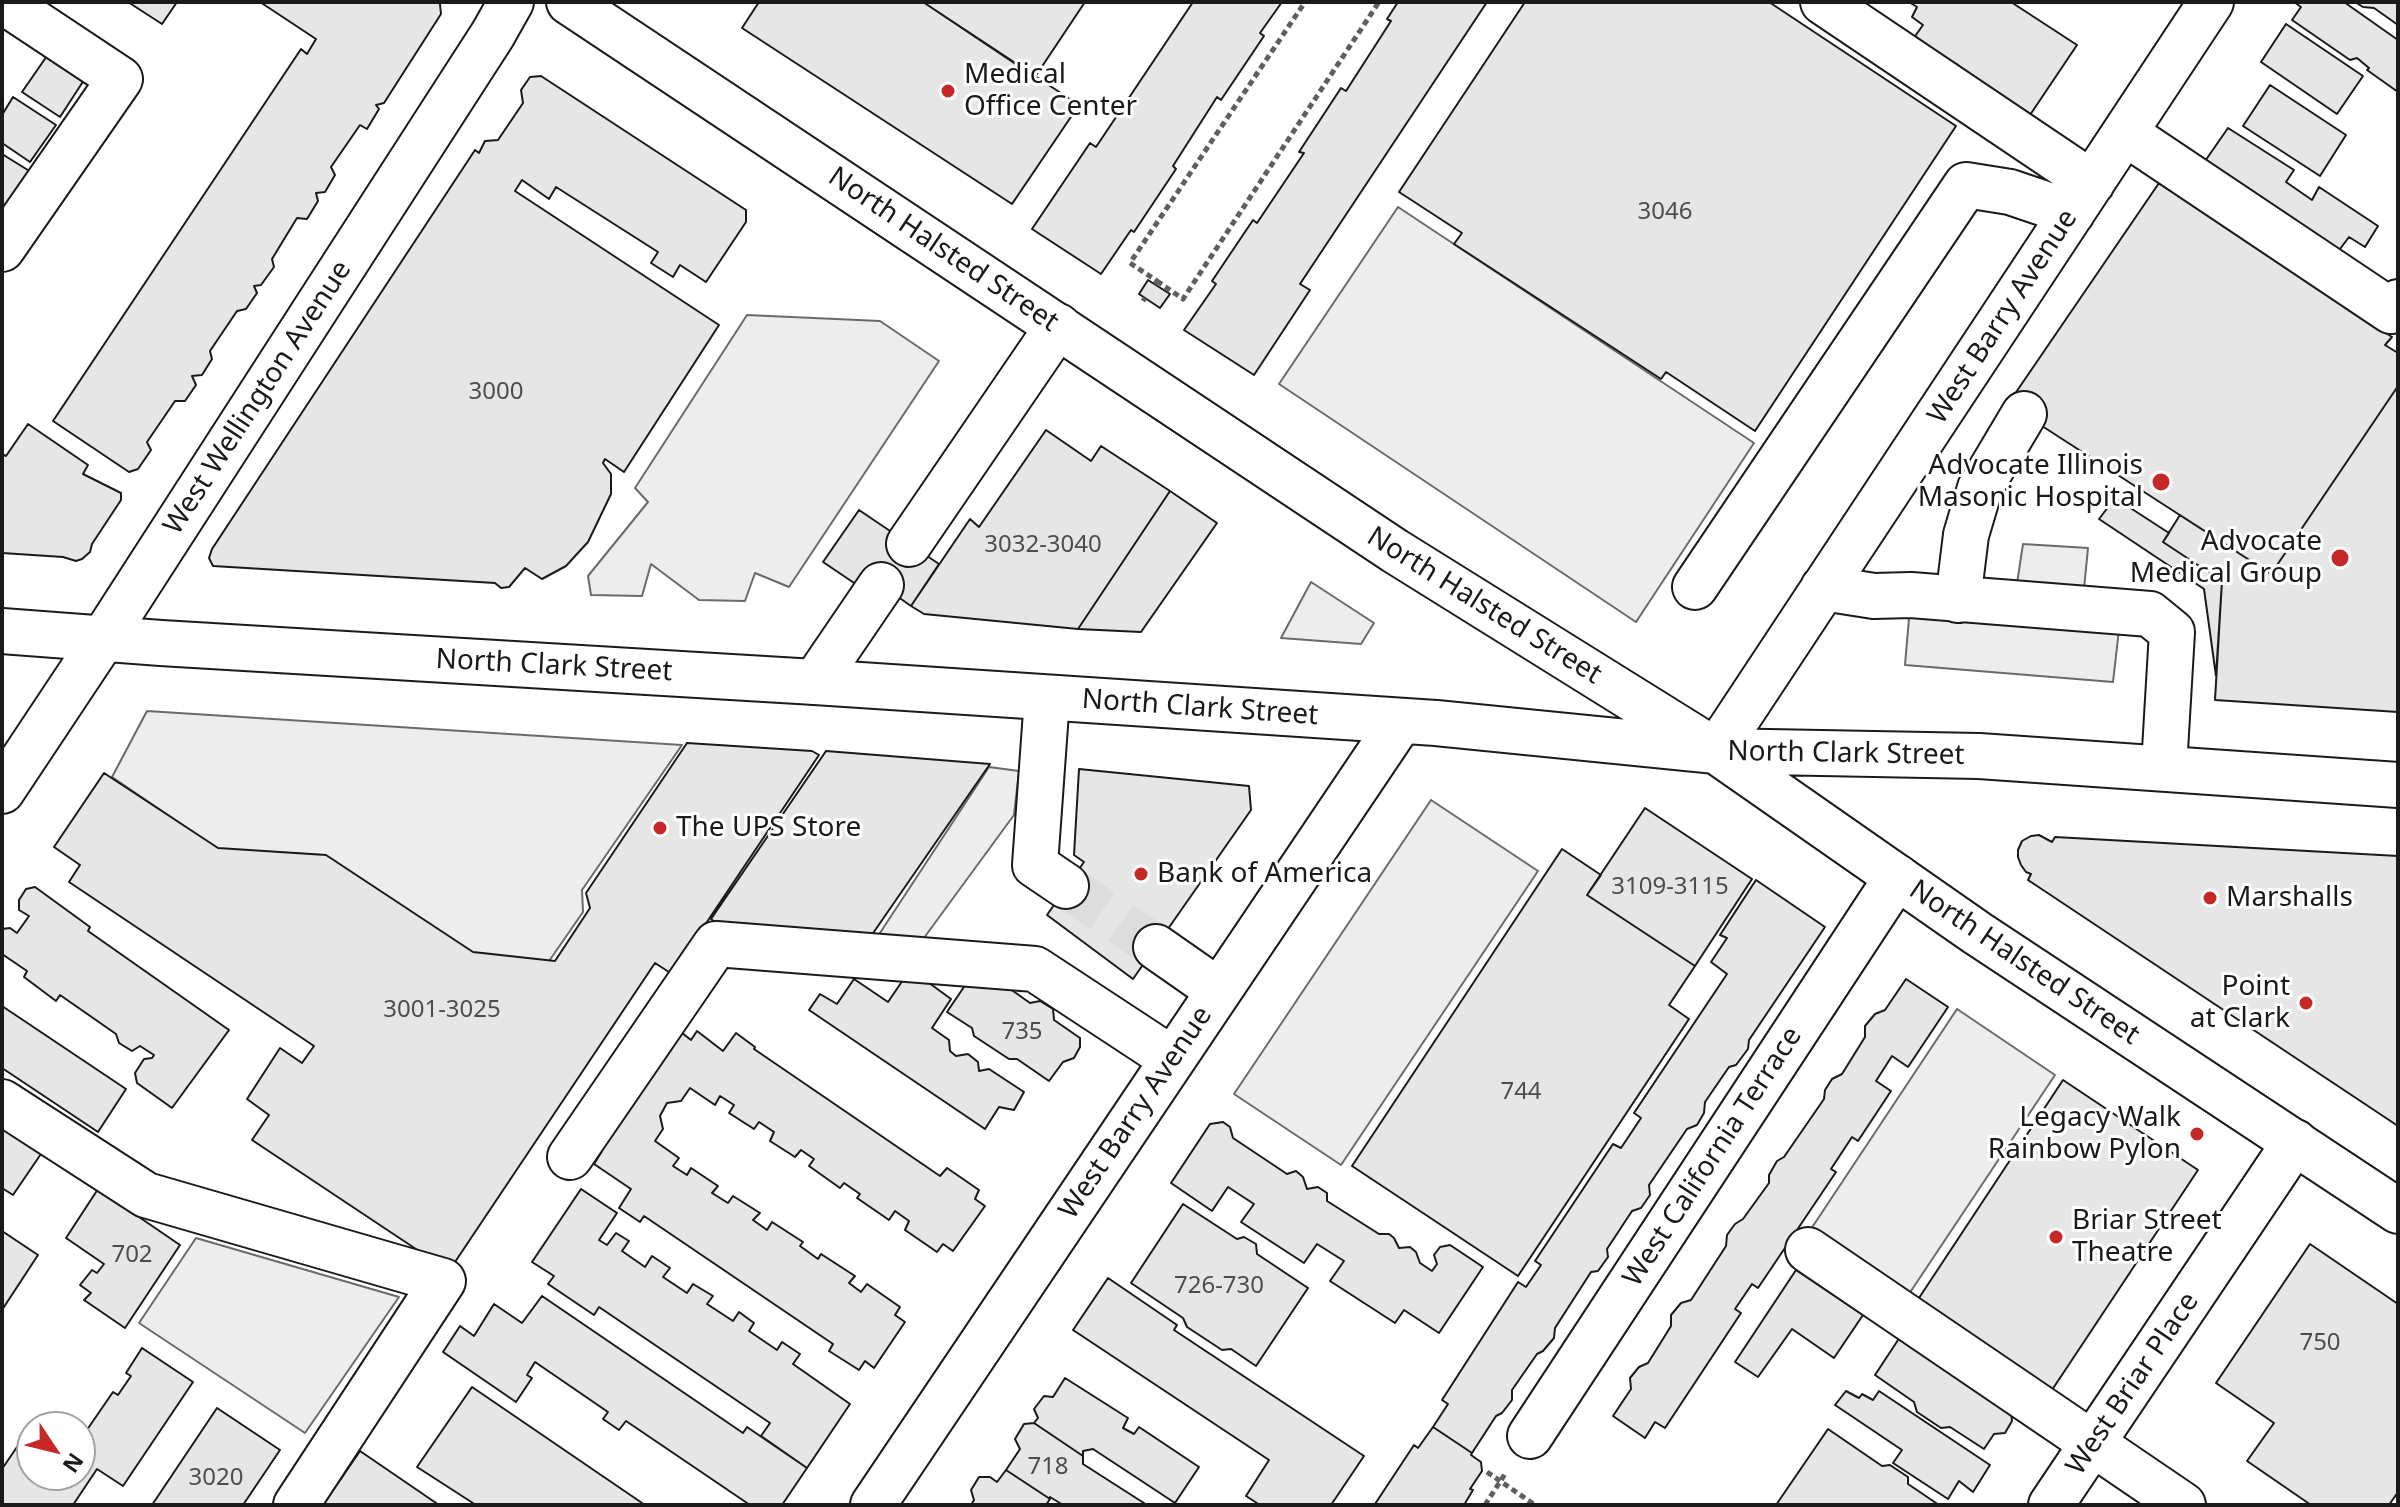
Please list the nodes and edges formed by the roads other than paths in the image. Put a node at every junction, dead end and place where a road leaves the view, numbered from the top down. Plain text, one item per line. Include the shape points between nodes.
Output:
1 (4, 2) edge
2 (511, 2) edge
3 (569, 2) edge
4 (1823, 2) edge
5 (2211, 2) edge
6 (2125, 133) junction
7 (2082, 198) junction
8 (2, 249) edge
9 (2398, 302) edge
10 (1058, 326) junction
11 (2034, 421) dead end
12 (909, 544) dead end
13 (881, 585) dead end
14 (1695, 587) dead end
15 (1823, 588) junction
16 (1970, 600) junction
17 (2, 631) edge
18 (103, 639) junction
19 (815, 682) junction
20 (1047, 698) junction
21 (1400, 722) junction
22 (1716, 751) junction
23 (2164, 767) junction
24 (2398, 785) edge
25 (2, 791) edge
26 (1897, 877) junction
27 (1066, 886) tunnel mouth
28 (1156, 947) tunnel mouth
29 (1219, 991) junction
30 (1172, 1059) junction
31 (2, 1102) edge
32 (2295, 1142) junction
33 (570, 1157) dead end
34 (2398, 1211) edge
35 (1808, 1250) dead end
36 (1530, 1436) dead end
37 (2092, 1444) junction
38 (296, 1505) edge
39 (873, 1505) edge
40 (2051, 1505) edge
41 (2183, 1505) edge

1 - 8 main road via 120,79
2 - 18 main road, West Wellington Avenue
3 - 10 main road, North Halsted Street
4 - 7 main road
5 - 6 main road, West Barry Avenue
6 - 7 main road, West Barry Avenue
6 - 9 main road via 2391,311
7 - 14 main road via 1966,185
7 - 15 main road, West Barry Avenue
10 - 12 main road
10 - 22 main road, North Halsted Street via 1395,551
11 - 16 main road via 1980,488 1966,535
13 - 19 main road
15 - 16 main road
15 - 22 main road, West Barry Avenue
16 - 23 main road via 2150,614 2172,632
17 - 18 main road, North Clark Street
18 - 19 main road, North Clark Street
18 - 25 main road, West Wellington Avenue
19 - 20 main road, North Clark Street
20 - 21 main road, North Clark Street
20 - 27 main road via 1035,865
21 - 22 main road, North Clark Street
21 - 29 main road, West Barry Avenue
22 - 23 main road, North Clark Street via 1979,756
22 - 26 main road, North Halsted Street
23 - 24 main road, North Clark Street
26 - 32 main road, North Halsted Street
26 - 36 main road, West California Terrace
28 - 29 main road
29 - 30 main road, West Barry Avenue
30 - 33 main road via 1035,969 716,944
30 - 39 main road, West Barry Avenue
31 - 38 main road via 146,1195 443,1281
32 - 34 main road, North Halsted Street
32 - 37 main road, West Briar Place
35 - 37 main road
37 - 40 main road, West Briar Place
37 - 41 main road

